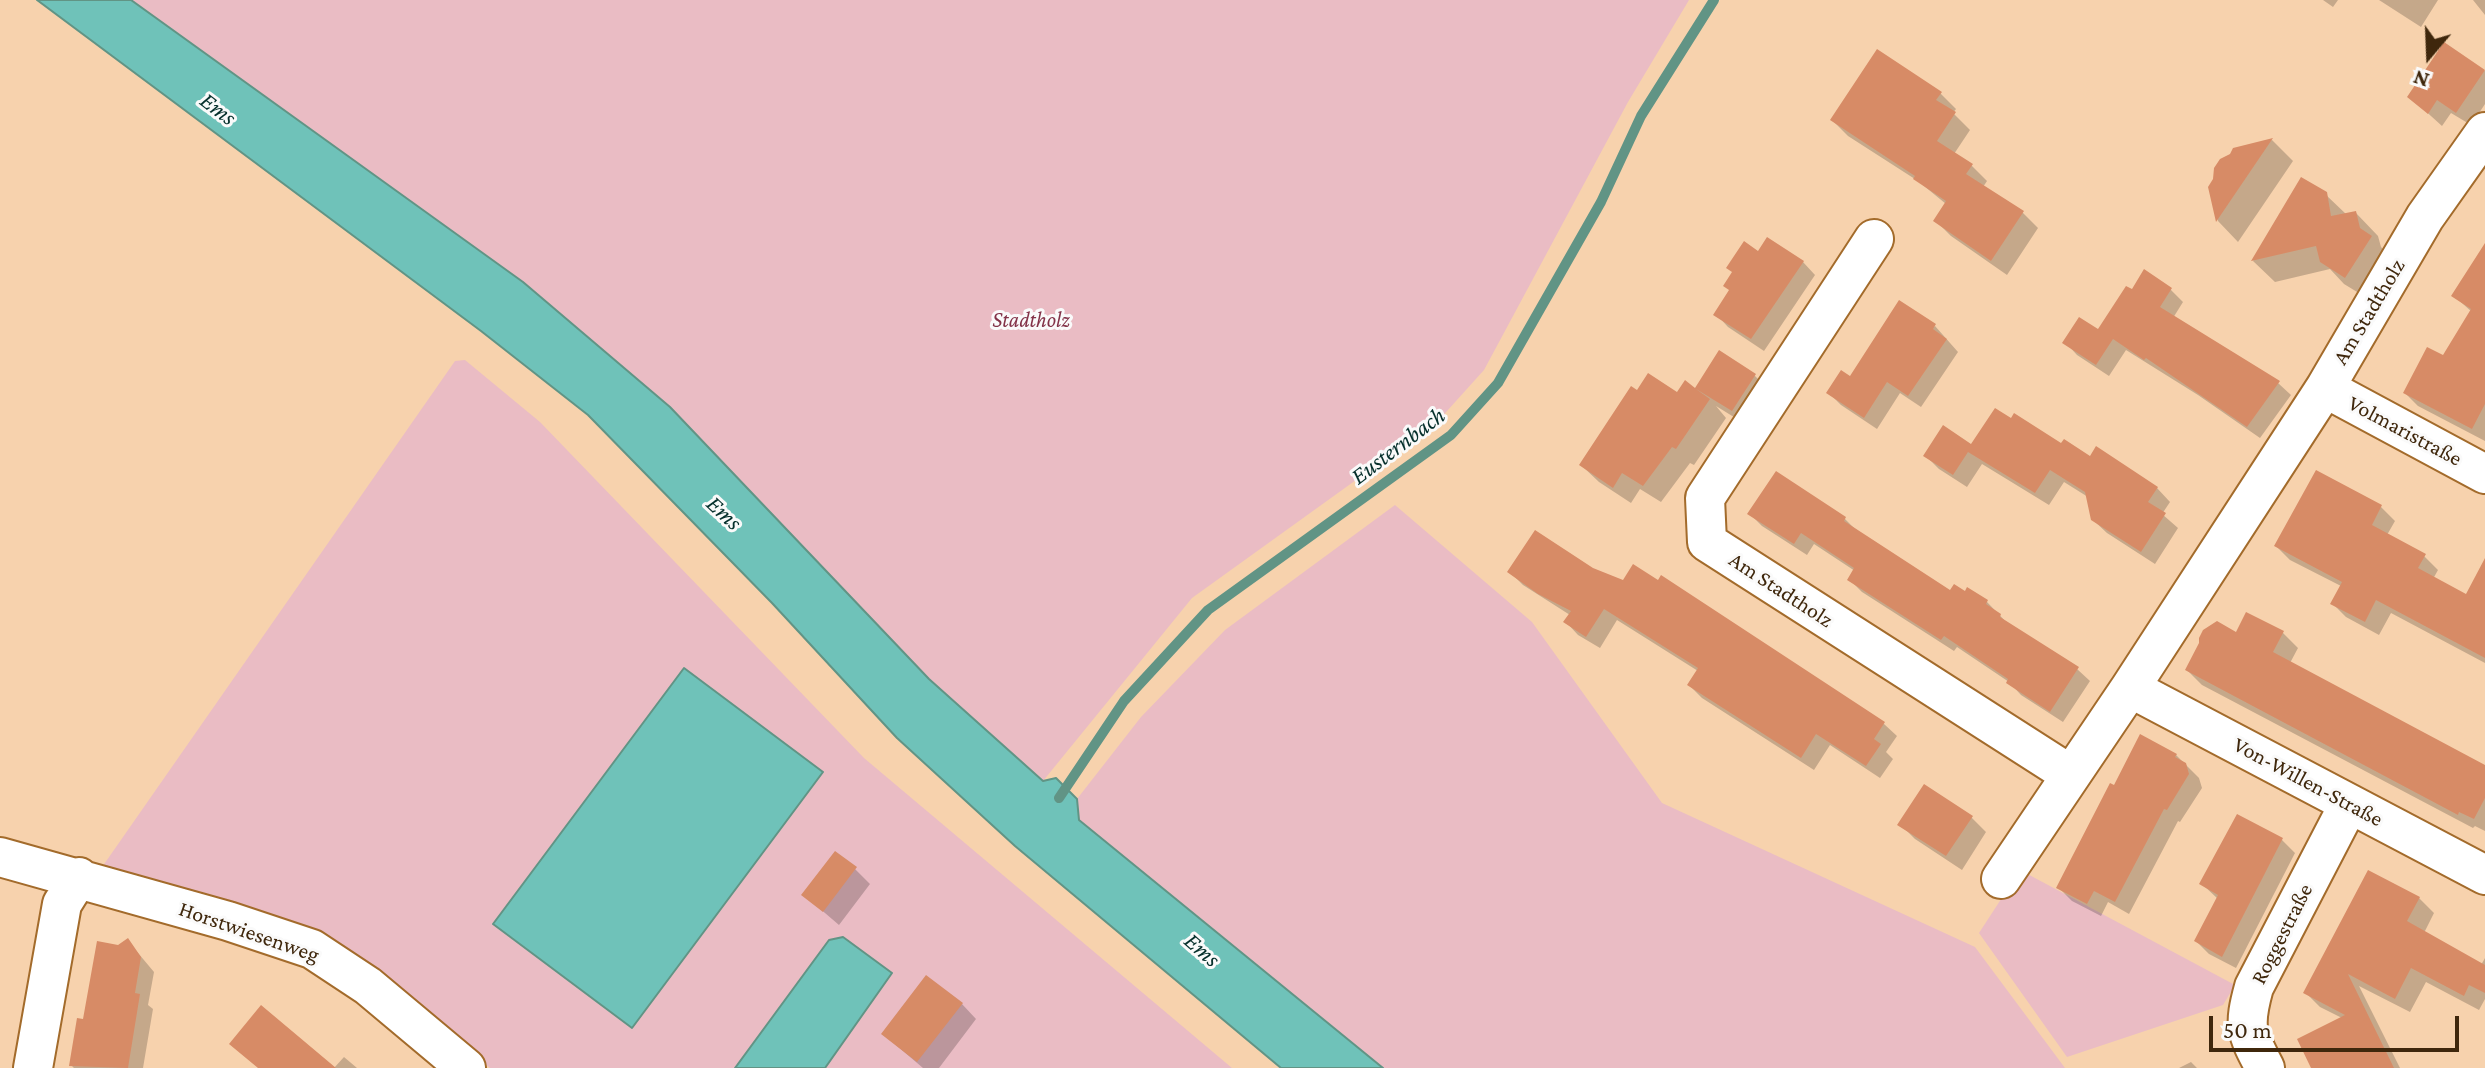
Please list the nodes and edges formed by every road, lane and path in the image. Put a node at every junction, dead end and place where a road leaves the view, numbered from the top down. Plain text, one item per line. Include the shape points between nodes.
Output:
1 (2485, 132) edge
2 (1874, 239) dead end
3 (2325, 388) junction
4 (2485, 474) edge
5 (2130, 688) junction
6 (2071, 775) junction
7 (2349, 804) junction
8 (0, 857) edge
9 (2485, 875) edge
10 (79, 877) junction
11 (2001, 879) dead end
12 (33, 1068) edge
13 (466, 1068) edge
14 (2265, 1068) edge

1 - 3 street, Am Stadtholz via 2425,217
2 - 6 street, Am Stadtholz via 1705,498 1707,542
3 - 4 street, Volmaristraße
3 - 5 street, Am Stadtholz
5 - 6 street, Am Stadtholz
5 - 7 street, Von-Willen-Straße
6 - 11 street, Am Stadtholz
7 - 9 street, Von-Willen-Straße
7 - 14 street, Roggestraße via 2254,987 2246,1016 2248,1035
8 - 10 street, Horstwiesenweg
10 - 12 street via 62,904
10 - 13 street, Horstwiesenweg via 312,949 368,986

